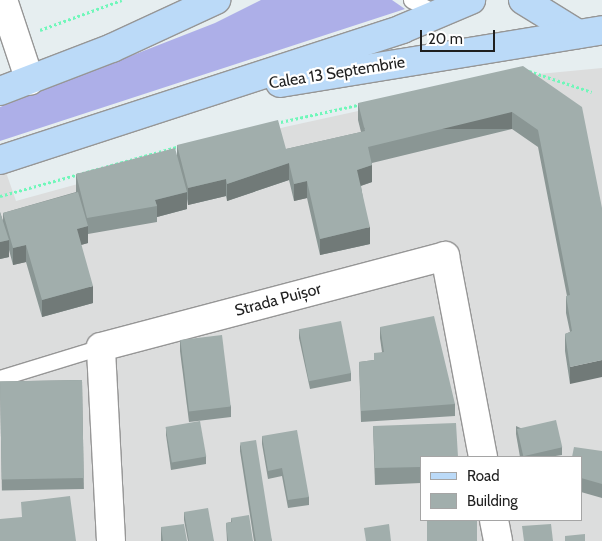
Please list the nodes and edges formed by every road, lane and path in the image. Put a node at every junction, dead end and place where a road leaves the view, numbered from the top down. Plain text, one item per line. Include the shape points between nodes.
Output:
1 (3, 0) edge
2 (122, 0) edge
3 (216, 0) edge
4 (411, 0) edge
5 (471, 0) edge
6 (523, 0) edge
7 (440, 15) junction
8 (590, 32) edge
9 (16, 37) junction
10 (519, 68) edge
11 (30, 81) junction
12 (0, 91) edge
13 (592, 92) dead end
14 (184, 98) junction
15 (367, 103) edge
16 (272, 124) edge
17 (186, 144) edge
18 (0, 160) edge
19 (0, 196) edge
20 (101, 347) junction
21 (0, 378) edge
22 (483, 456) edge
23 (494, 521) edge
24 (111, 541) edge
25 (498, 541) edge

1 - 9 street
2 - 9 path
3 - 11 main road
4 - 7 lane
5 - 7 main road, Calea 13 Septembrie
6 - 8 main road
7 - 14 main road, Calea 13 Septembrie
8 - 14 main road, Calea 13 Septembrie
9 - 11 street
10 - 13 path
11 - 12 main road
14 - 18 main road, Calea 13 Septembrie
15 - 16 path
17 - 19 path
20 - 21 lane
20 - 22 street, Strada Puișor via 445,256
20 - 24 street
23 - 25 street

